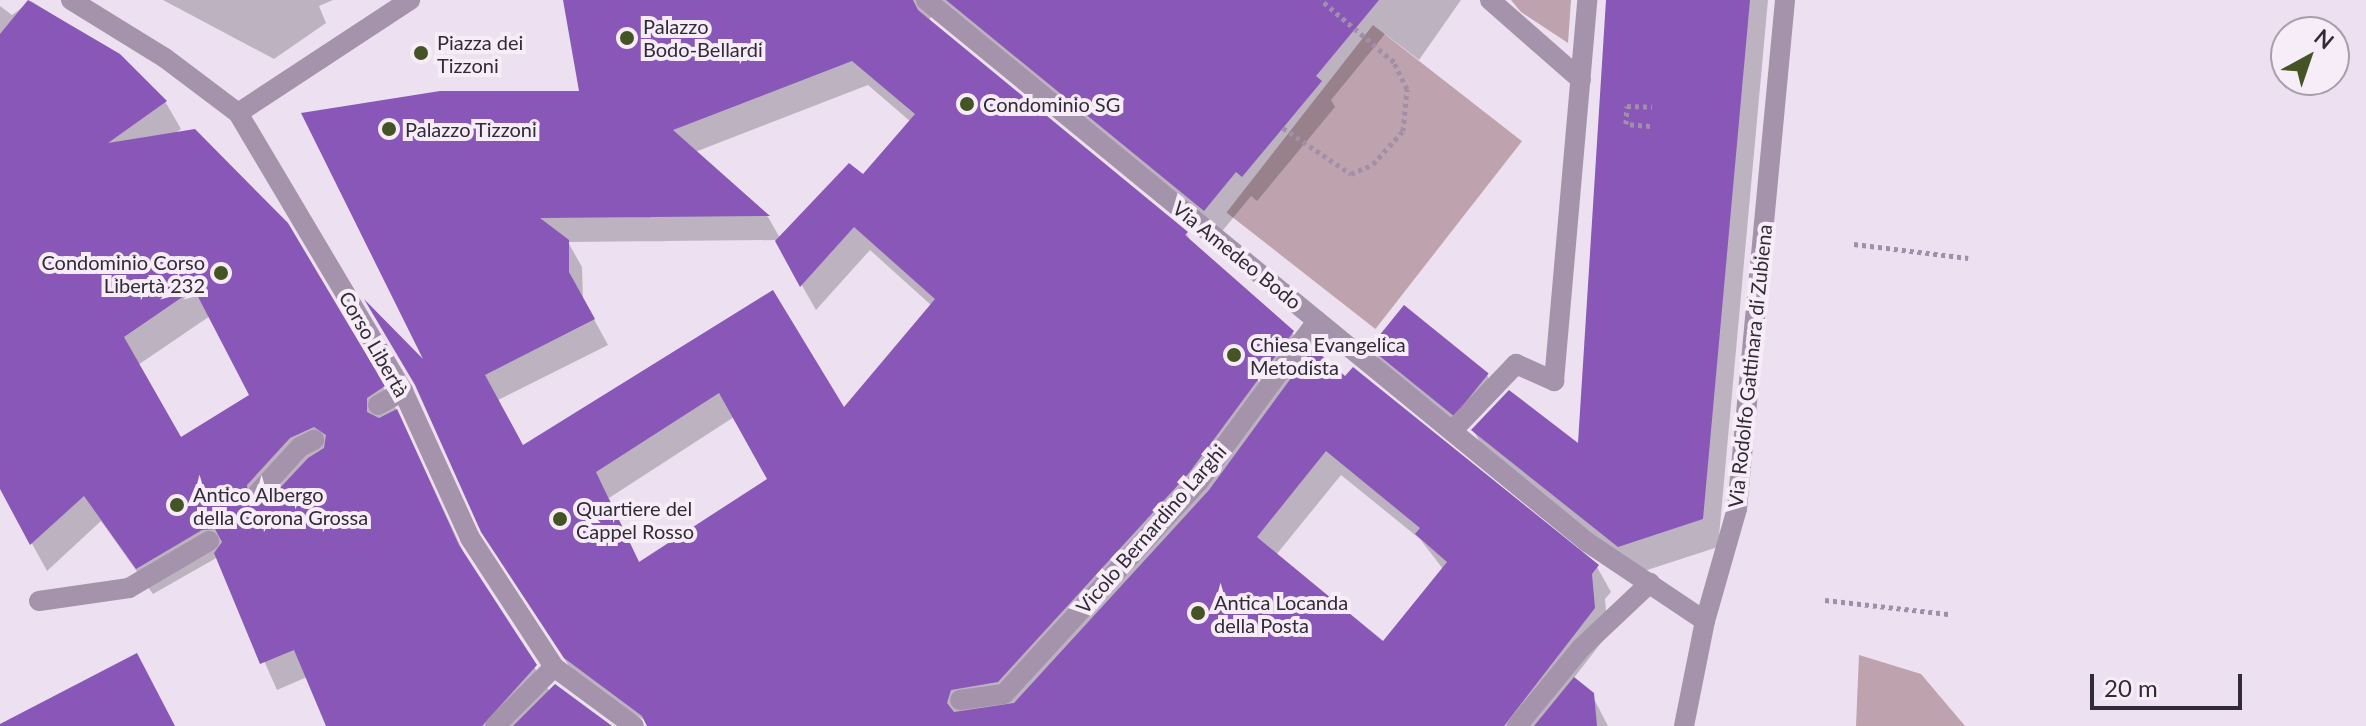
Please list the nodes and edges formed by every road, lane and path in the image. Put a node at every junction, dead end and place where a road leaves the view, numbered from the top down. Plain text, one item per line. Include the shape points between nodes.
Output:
1 (71, 0) edge
2 (410, 0) edge
3 (926, 0) edge
4 (1321, 0) edge
5 (1490, 0) edge
6 (1587, 0) edge
7 (1785, 0) edge
8 (1581, 80) junction
9 (1652, 107) dead end
10 (238, 113) junction
11 (1650, 126) dead end
12 (1283, 128) dead end
13 (1854, 244) dead end
14 (1968, 258) dead end
15 (1317, 321) junction
16 (403, 391) junction
17 (378, 405) dead end
18 (1452, 431) junction
19 (314, 440) dead end
20 (257, 494) dead end
21 (209, 541) dead end
22 (1650, 583) junction
23 (1825, 600) dead end
24 (39, 601) dead end
25 (1948, 614) dead end
26 (1705, 621) junction
27 (554, 667) junction
28 (960, 700) dead end
29 (495, 726) edge
30 (634, 726) edge
31 (1517, 726) edge
32 (1684, 726) edge

1 - 10 street, Corso Libertà via 165,58
2 - 10 street
3 - 15 street, Via Amedeo Bodo
4 - 12 path via 1394,62 1407,89 1403,131 1373,164 1351,174
5 - 8 street
6 - 8 street
7 - 26 street, Via Rodolfo Gattinara di Zubiena via 1737,509
8 - 18 street via 1554,381 1516,364
9 - 11 path via 1627,106 1626,124
10 - 16 street, Corso Libertà
13 - 14 path
15 - 18 street, Via Amedeo Bodo
15 - 28 street, Vicolo Bernardino Larghi via 1199,481 1004,694
16 - 17 street
16 - 27 street, Corso Libertà via 470,538
18 - 22 street, Via Amedeo Bodo via 1587,542
19 - 20 street via 300,447
21 - 24 street via 129,588
22 - 26 street, Via Amedeo Bodo
22 - 31 street via 1581,648
23 - 25 path
26 - 32 street, Via Rodolfo Gattinara di Zubiena
27 - 29 street
27 - 30 street, Corso Libertà

